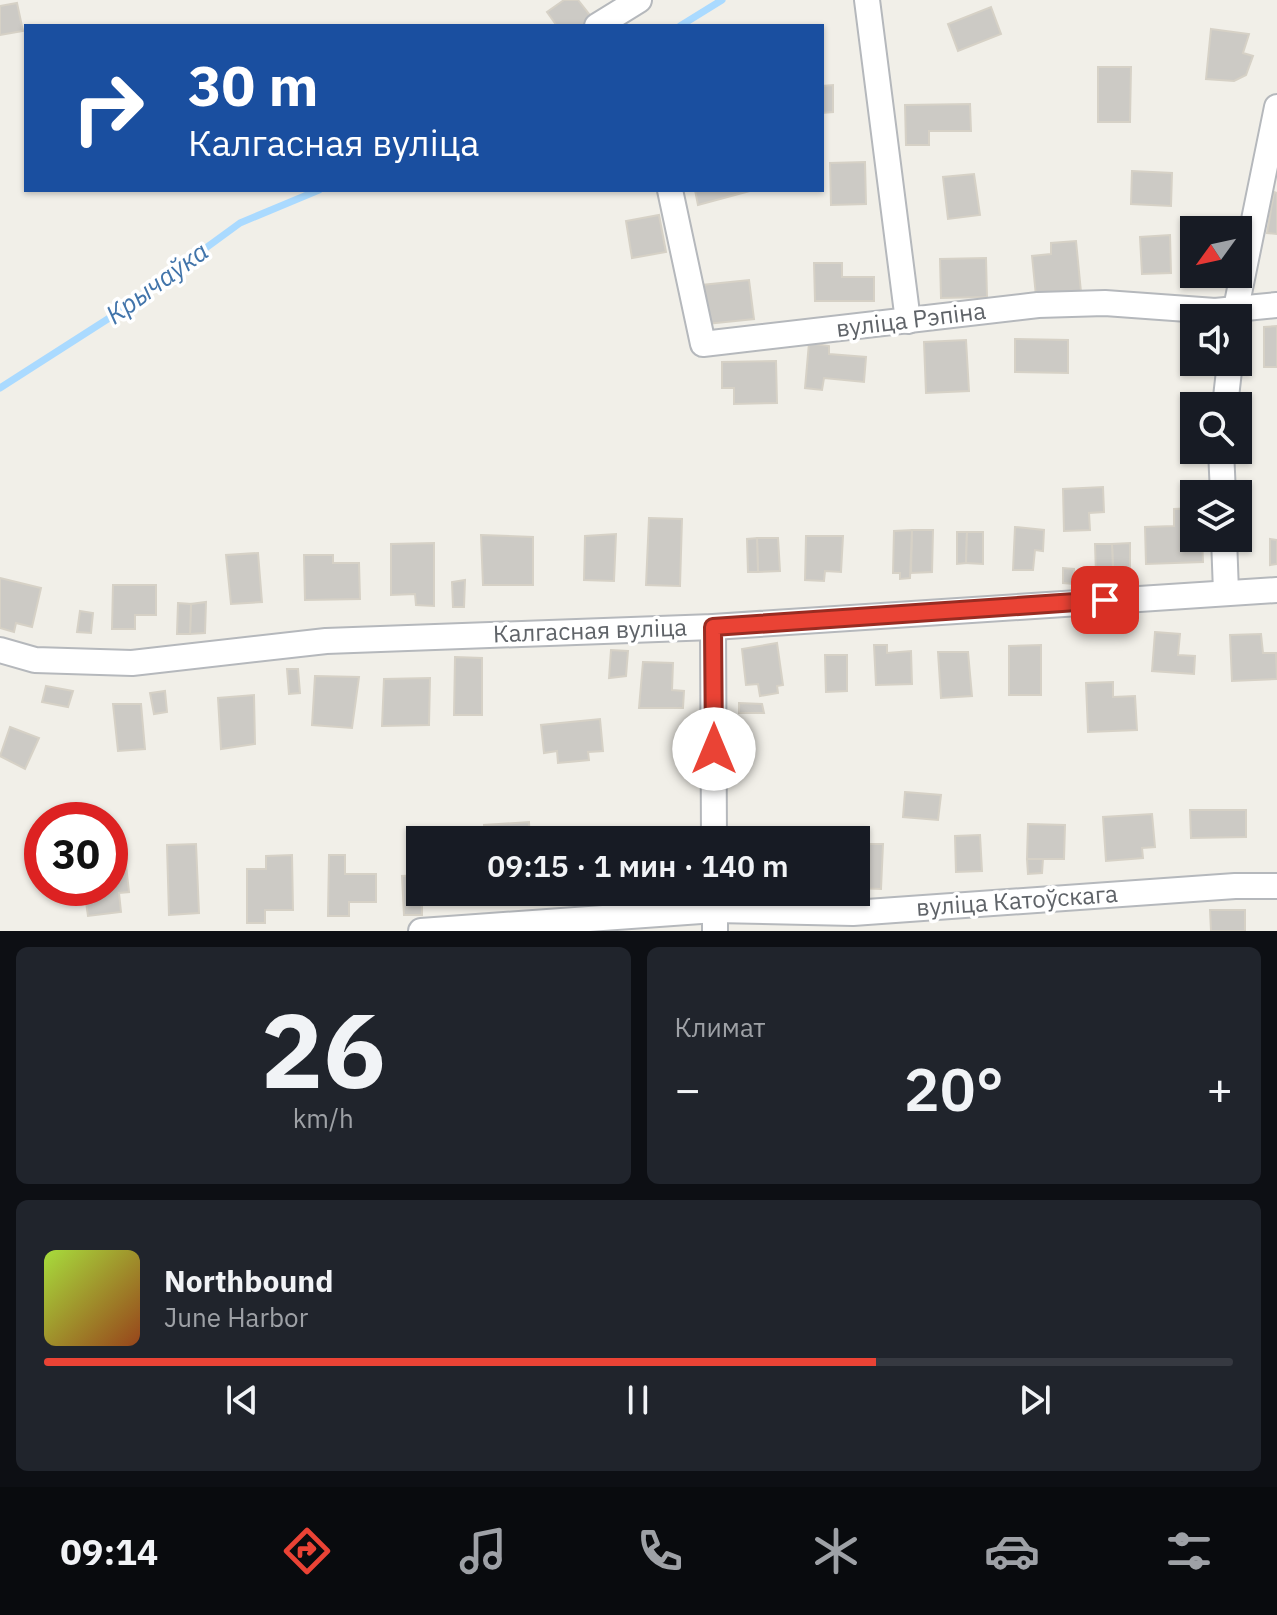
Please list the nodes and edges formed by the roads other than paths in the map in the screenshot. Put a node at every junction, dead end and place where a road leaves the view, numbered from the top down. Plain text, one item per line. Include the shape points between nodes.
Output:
1 (639, 0) edge
2 (867, 0) edge
3 (600, 24) edge
4 (1277, 107) edge
5 (670, 192) edge
6 (1237, 304) edge
7 (1277, 305) edge
8 (1180, 308) edge
9 (1252, 310) edge
10 (908, 321) junction
11 (1225, 552) edge
12 (1277, 590) edge
13 (1226, 592) junction
14 (713, 627) junction
15 (0, 650) edge
16 (714, 826) edge
17 (1277, 886) edge
18 (715, 911) edge
19 (421, 931) edge

1 - 3 street
2 - 10 street
4 - 6 street
5 - 10 street, вуліца Рэпіна via 703,344
7 - 9 street, вуліца Рэпіна
8 - 10 street, вуліца Рэпіна via 1038,305
11 - 13 street
12 - 13 street, Калгасная вуліца
13 - 14 street, Калгасная вуліца
14 - 15 street, Калгасная вуліца via 326,641 132,663 35,660
14 - 16 street
17 - 18 street, вуліца Катоўскага via 853,913
18 - 19 street, вуліца Катоўскага

